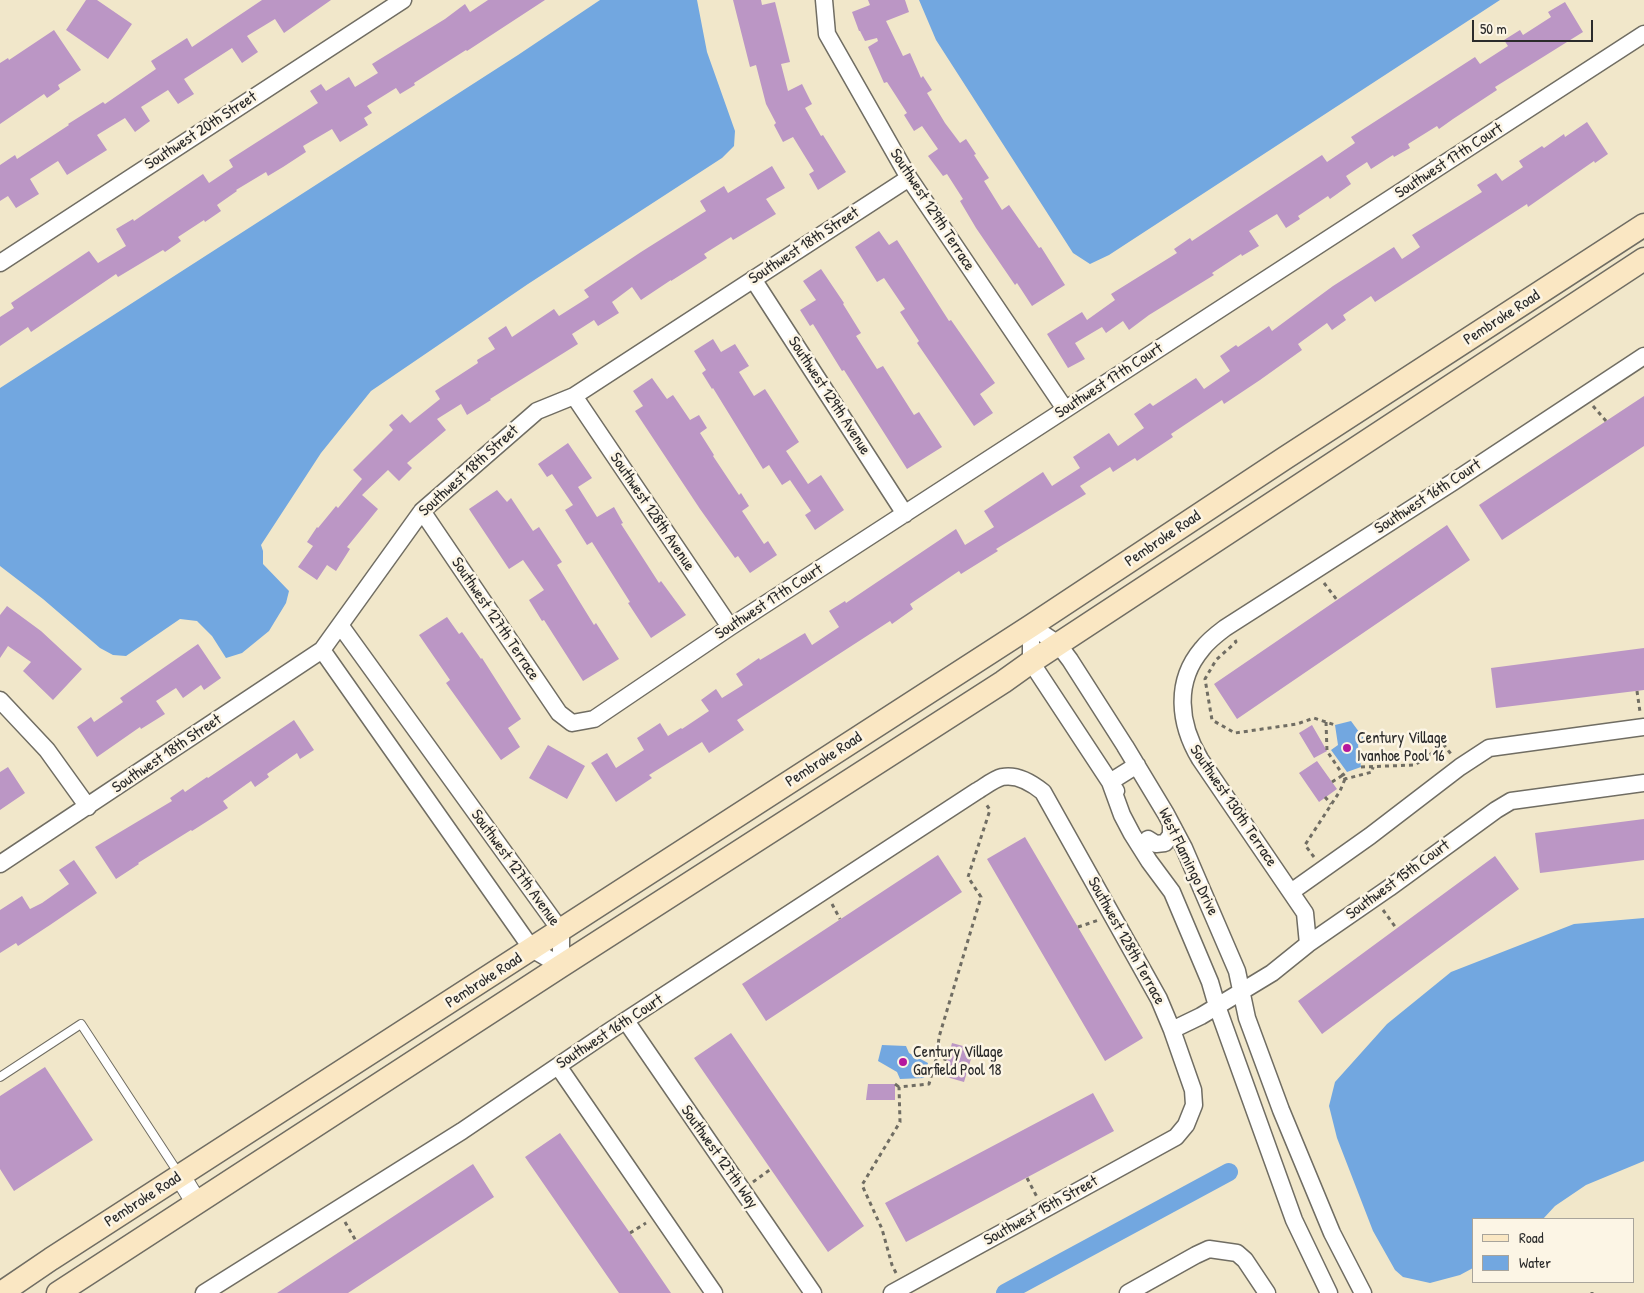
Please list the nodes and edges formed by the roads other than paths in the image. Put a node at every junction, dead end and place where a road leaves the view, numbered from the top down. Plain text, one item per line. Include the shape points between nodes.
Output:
1 (403, 0) edge
2 (824, 0) edge
3 (1644, 34) edge
4 (909, 178) junction
5 (1644, 225) edge
6 (1644, 259) edge
7 (0, 263) edge
8 (753, 279) junction
9 (1644, 356) edge
10 (574, 396) junction
11 (1065, 409) junction
12 (422, 511) junction
13 (905, 514) junction
14 (340, 625) junction
15 (1031, 626) junction
16 (730, 628) junction
17 (1212, 638) joint
18 (1058, 644) junction
19 (322, 650) junction
20 (1031, 662) junction
21 (0, 700) edge
22 (572, 723) joint
23 (1643, 727) edge
24 (1136, 765) junction
25 (1017, 778) joint
26 (1110, 782) junction
27 (1644, 783) edge
28 (88, 806) junction
29 (1172, 825) junction
30 (1148, 839) junction
31 (0, 864) edge
32 (1172, 892) junction
33 (1291, 892) junction
34 (561, 931) junction
35 (1308, 944) junction
36 (532, 949) junction
37 (561, 966) junction
38 (1242, 991) junction
39 (1217, 1006) junction
40 (626, 1021) junction
41 (1172, 1030) junction
42 (558, 1066) junction
43 (0, 1077) edge
44 (1186, 1125) joint
45 (180, 1176) junction
46 (196, 1202) junction
47 (898, 1290) edge
48 (1, 1293) edge
49 (58, 1293) edge
50 (204, 1293) edge
51 (714, 1293) edge
52 (813, 1293) edge
53 (1128, 1293) edge
54 (1267, 1293) edge
55 (1329, 1293) edge
56 (1363, 1293) edge

1 - 7 street, Southwest 20th Street
2 - 4 street, Southwest 129th Terrace via 827,34
3 - 11 street, Southwest 17th Court
4 - 8 street, Southwest 18th Street
4 - 11 street, Southwest 129th Terrace
5 - 15 main road, Pembroke Road
6 - 18 main road, Pembroke Road
8 - 10 street, Southwest 18th Street
8 - 13 street, Southwest 129th Avenue
9 - 17 street, Southwest 16th Court
10 - 12 street, Southwest 18th Street via 537,411
10 - 16 street, Southwest 128th Avenue
11 - 13 street, Southwest 17th Court
12 - 14 street, Southwest 18th Street
12 - 22 street, Southwest 127th Terrace via 559,713
13 - 16 street, Southwest 17th Court
14 - 19 street, Southwest 18th Street
14 - 34 street, Southwest 127th Avenue
15 - 18 street, West Flamingo Drive
15 - 20 street
15 - 34 main road, Pembroke Road
16 - 22 street, Southwest 17th Court via 594,719
17 - 33 street, Southwest 130th Terrace via 1201,649 1188,673 1182,696 1184,724 1200,759
18 - 20 main road, Pembroke Road
18 - 24 street, West Flamingo Drive
19 - 28 street, Southwest 18th Street
19 - 36 street, Southwest 127th Avenue
20 - 26 street, West Flamingo Drive
20 - 37 main road, Pembroke Road
21 - 28 street via 47,750
23 - 33 street via 1488,748
24 - 26 street
24 - 29 street, West Flamingo Drive
25 - 40 street, Southwest 16th Court via 1002,778 977,791
25 - 41 street, Southwest 128th Terrace via 1026,780 1042,792 1159,999
26 - 30 street, West Flamingo Drive
26 - 32 street, West Flamingo Drive via 1132,834
27 - 35 street, Southwest 15th Court via 1511,801
28 - 31 street, Southwest 18th Street
29 - 30 street via 1171,835 1165,843 1156,844
29 - 38 street, West Flamingo Drive via 1221,931
30 - 32 street, West Flamingo Drive
32 - 39 street, West Flamingo Drive
33 - 35 street, Southwest 130th Terrace via 1305,913
34 - 36 main road, Pembroke Road
34 - 37 street, Southwest 127th Avenue
35 - 38 street, Southwest 15th Court via 1272,973
36 - 37 street, Southwest 127th Avenue
36 - 45 main road, Pembroke Road
37 - 46 main road, Pembroke Road
38 - 39 street, Southwest 15th Court
38 - 56 street, West Flamingo Drive via 1247,1018 1282,1110 1332,1233
39 - 41 street, Southwest 15th Court
39 - 55 street, West Flamingo Drive via 1294,1220
40 - 42 street, Southwest 16th Court
40 - 52 street, Southwest 127th Way
41 - 44 street, Southwest 128th Terrace via 1193,1090 1194,1105
42 - 50 street, Southwest 16th Court via 462,1131
42 - 51 street
43 - 45 lane via 81,1024
44 - 47 street, Southwest 15th Street via 1176,1137
45 - 46 street
45 - 48 main road, Pembroke Road
46 - 49 main road, Pembroke Road
53 - 54 street via 1209,1249 1237,1253

